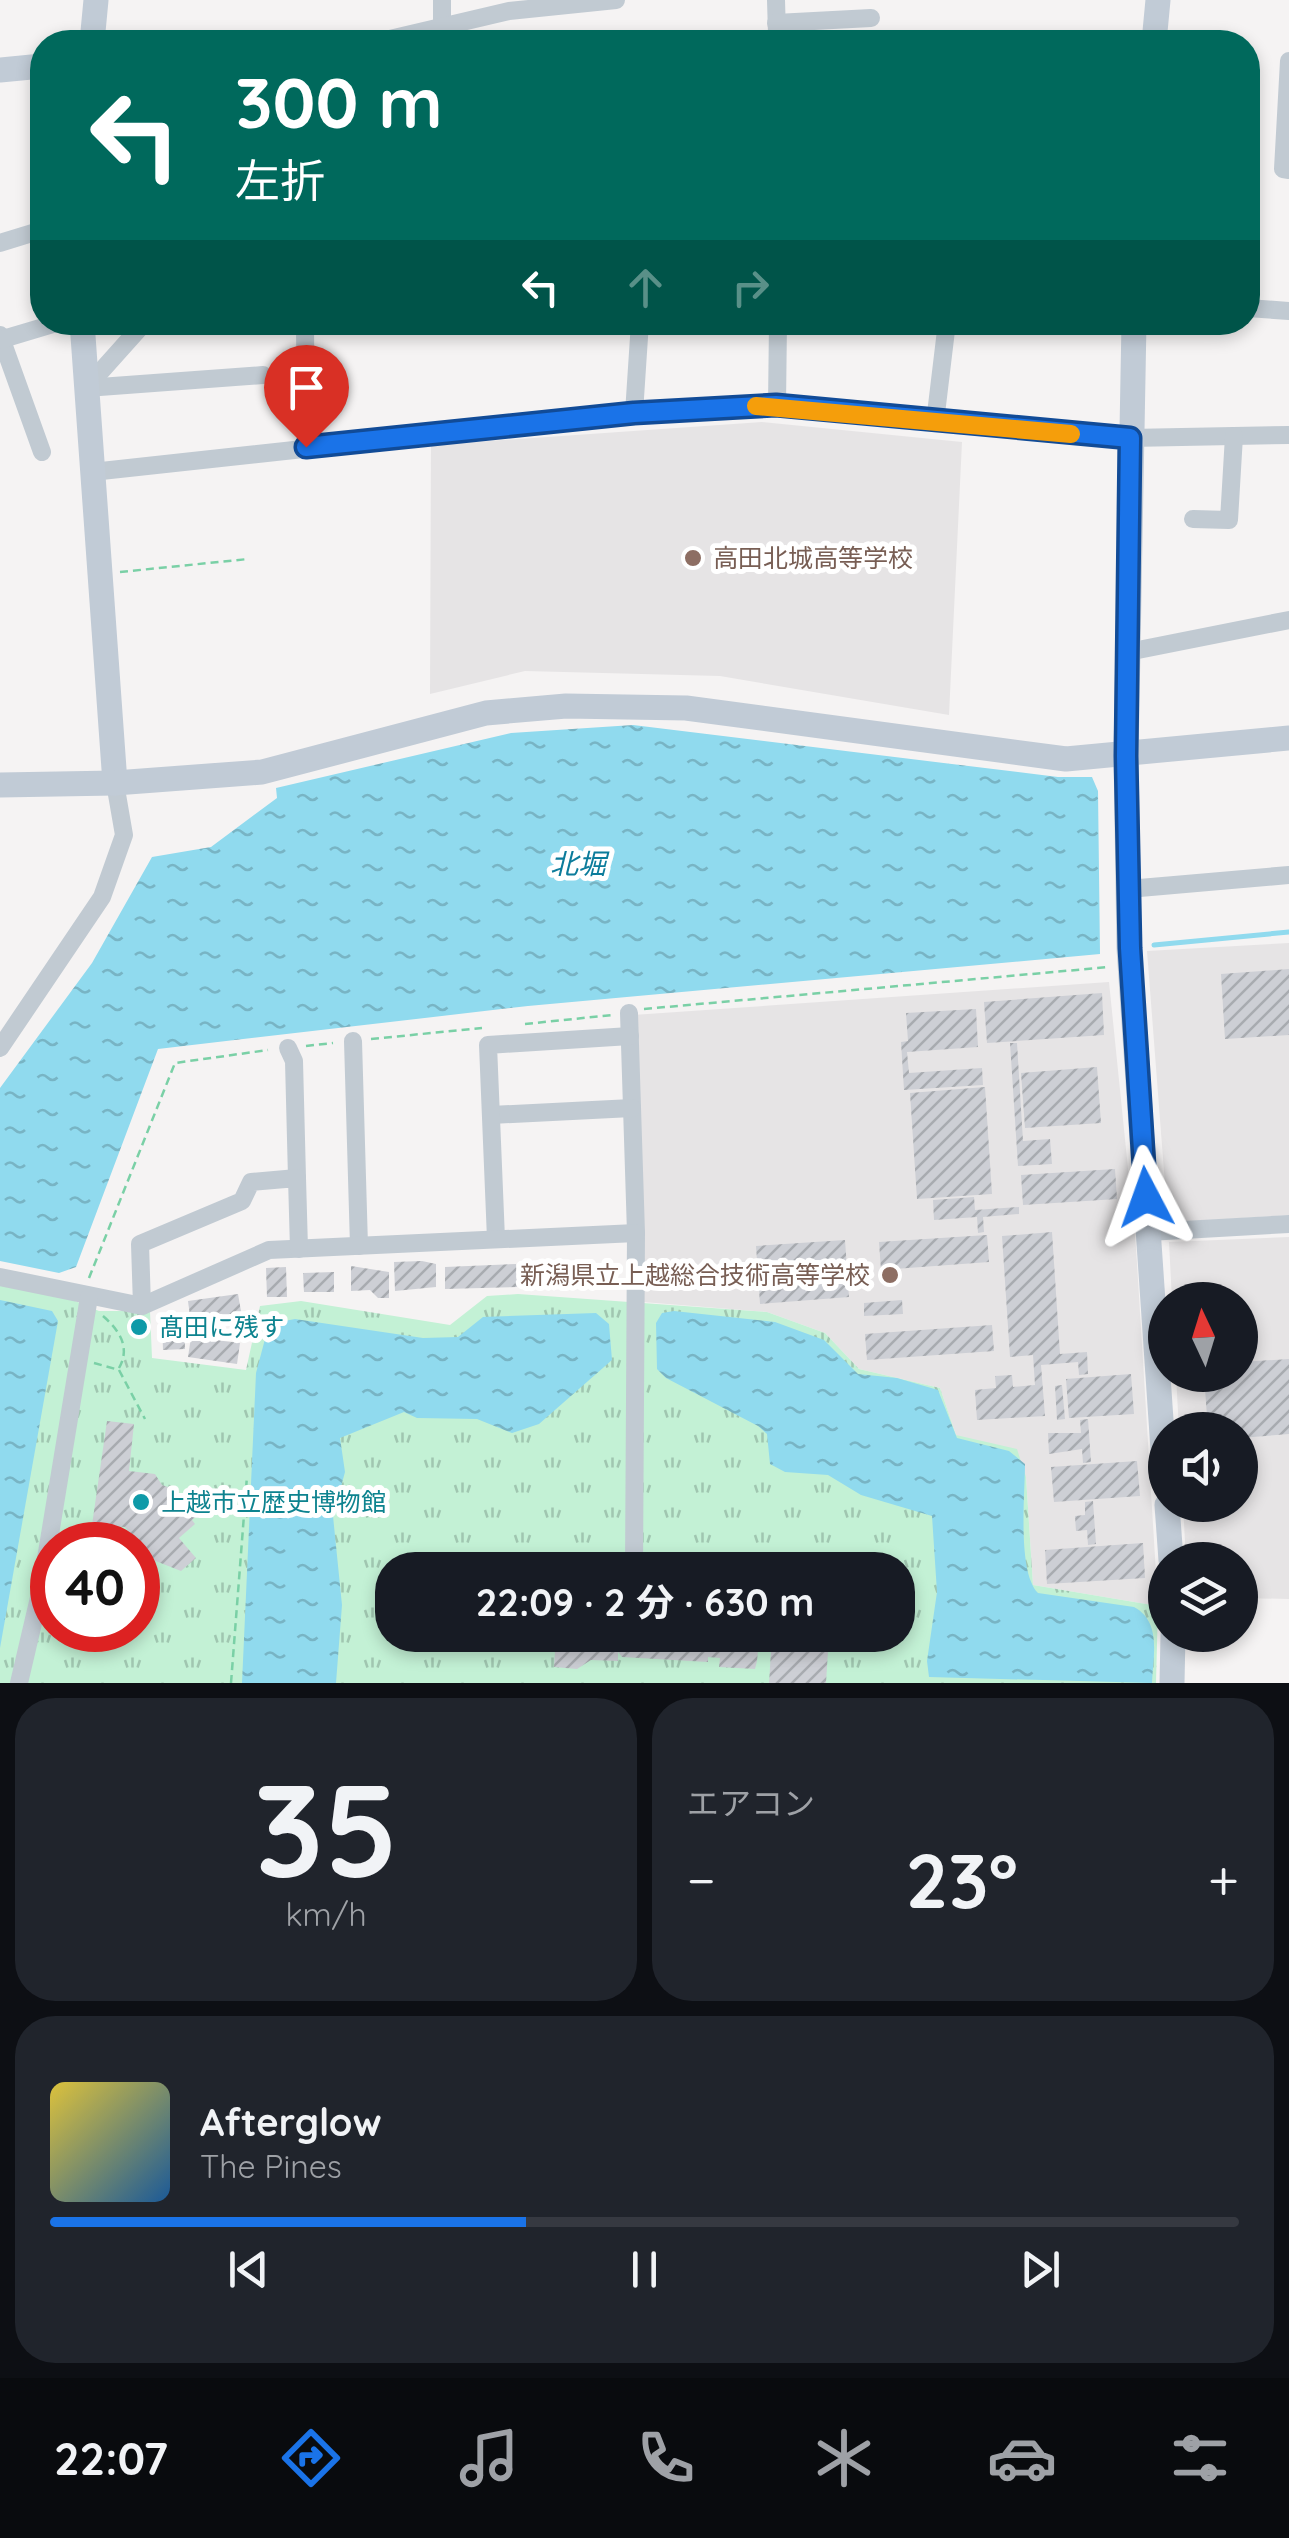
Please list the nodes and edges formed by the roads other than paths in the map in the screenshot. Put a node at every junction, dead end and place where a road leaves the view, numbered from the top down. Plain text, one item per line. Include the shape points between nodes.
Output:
1 (96, 0) edge
2 (442, 0) edge
3 (616, 0) edge
4 (776, 0) edge
5 (1158, 0) edge
6 (871, 18) dead end
7 (442, 26) junction
8 (93, 30) edge
9 (426, 30) edge
10 (777, 30) edge
11 (805, 30) edge
12 (1155, 30) edge
13 (1289, 61) edge
14 (30, 67) edge
15 (0, 70) edge
16 (1289, 170) edge
17 (30, 234) edge
18 (0, 243) edge
19 (1260, 309) edge
20 (1289, 311) edge
21 (30, 330) edge
22 (83, 335) edge
23 (133, 335) edge
24 (305, 335) edge
25 (639, 335) edge
26 (778, 335) edge
27 (940, 335) edge
28 (1134, 335) edge
29 (0, 338) edge
30 (263, 375) dead end
31 (86, 388) junction
32 (776, 405) junction
33 (634, 413) junction
34 (934, 422) junction
35 (1289, 435) edge
36 (1234, 436) junction
37 (1130, 438) junction
38 (306, 447) junction
39 (42, 452) dead end
40 (92, 472) junction
41 (1193, 519) dead end
42 (1289, 620) edge
43 (1128, 652) junction
44 (1289, 738) edge
45 (1126, 756) junction
46 (115, 783) junction
47 (0, 785) edge
48 (1289, 875) edge
49 (1128, 889) junction
50 (629, 1014) road end
51 (630, 1036) junction
52 (353, 1041) dead end
53 (0, 1048) edge
54 (288, 1048) dead end
55 (632, 1108) junction
56 (492, 1115) junction
57 (297, 1178) junction
58 (1289, 1224) edge
59 (1148, 1232) junction
60 (636, 1233) junction
61 (496, 1240) junction
62 (359, 1246) junction
63 (299, 1249) junction
64 (0, 1276) edge
65 (94, 1305) junction
66 (142, 1306) junction
67 (1160, 1412) edge
68 (634, 1552) edge
69 (1173, 1652) edge
70 (19, 1683) edge
71 (1172, 1683) edge

1 - 8 street
2 - 7 street
3 - 7 street
4 - 10 street
5 - 12 street
6 - 11 street
7 - 9 street
13 - 16 street via 1283,169
14 - 15 street
17 - 18 street
19 - 20 street
21 - 29 street
22 - 31 street
23 - 31 street
24 - 38 street
25 - 33 street
26 - 32 street
27 - 34 street
28 - 37 street
29 - 39 street
30 - 31 street
31 - 40 street
32 - 33 street
32 - 34 street
33 - 38 street
34 - 37 street
35 - 36 street
36 - 37 street
36 - 41 street via 1229,520
37 - 43 street
38 - 40 street
40 - 46 street
42 - 43 street
43 - 45 street
44 - 45 street
45 - 46 street via 1066,760 686,708 566,706 486,713 262,772
45 - 49 street
46 - 47 street
46 - 53 street via 124,835 102,897
48 - 49 street
49 - 59 street
50 - 51 street
51 - 55 street
51 - 56 street via 488,1045
52 - 62 street
54 - 57 street via 294,1061
55 - 56 street
55 - 60 street
56 - 61 street
57 - 63 street
57 - 66 street via 251,1182 242,1200 140,1244
58 - 59 street
59 - 67 street
60 - 61 street
60 - 68 street
61 - 62 street
62 - 63 street
63 - 66 street via 264,1252
64 - 65 street
65 - 66 street
65 - 70 street
69 - 71 street

